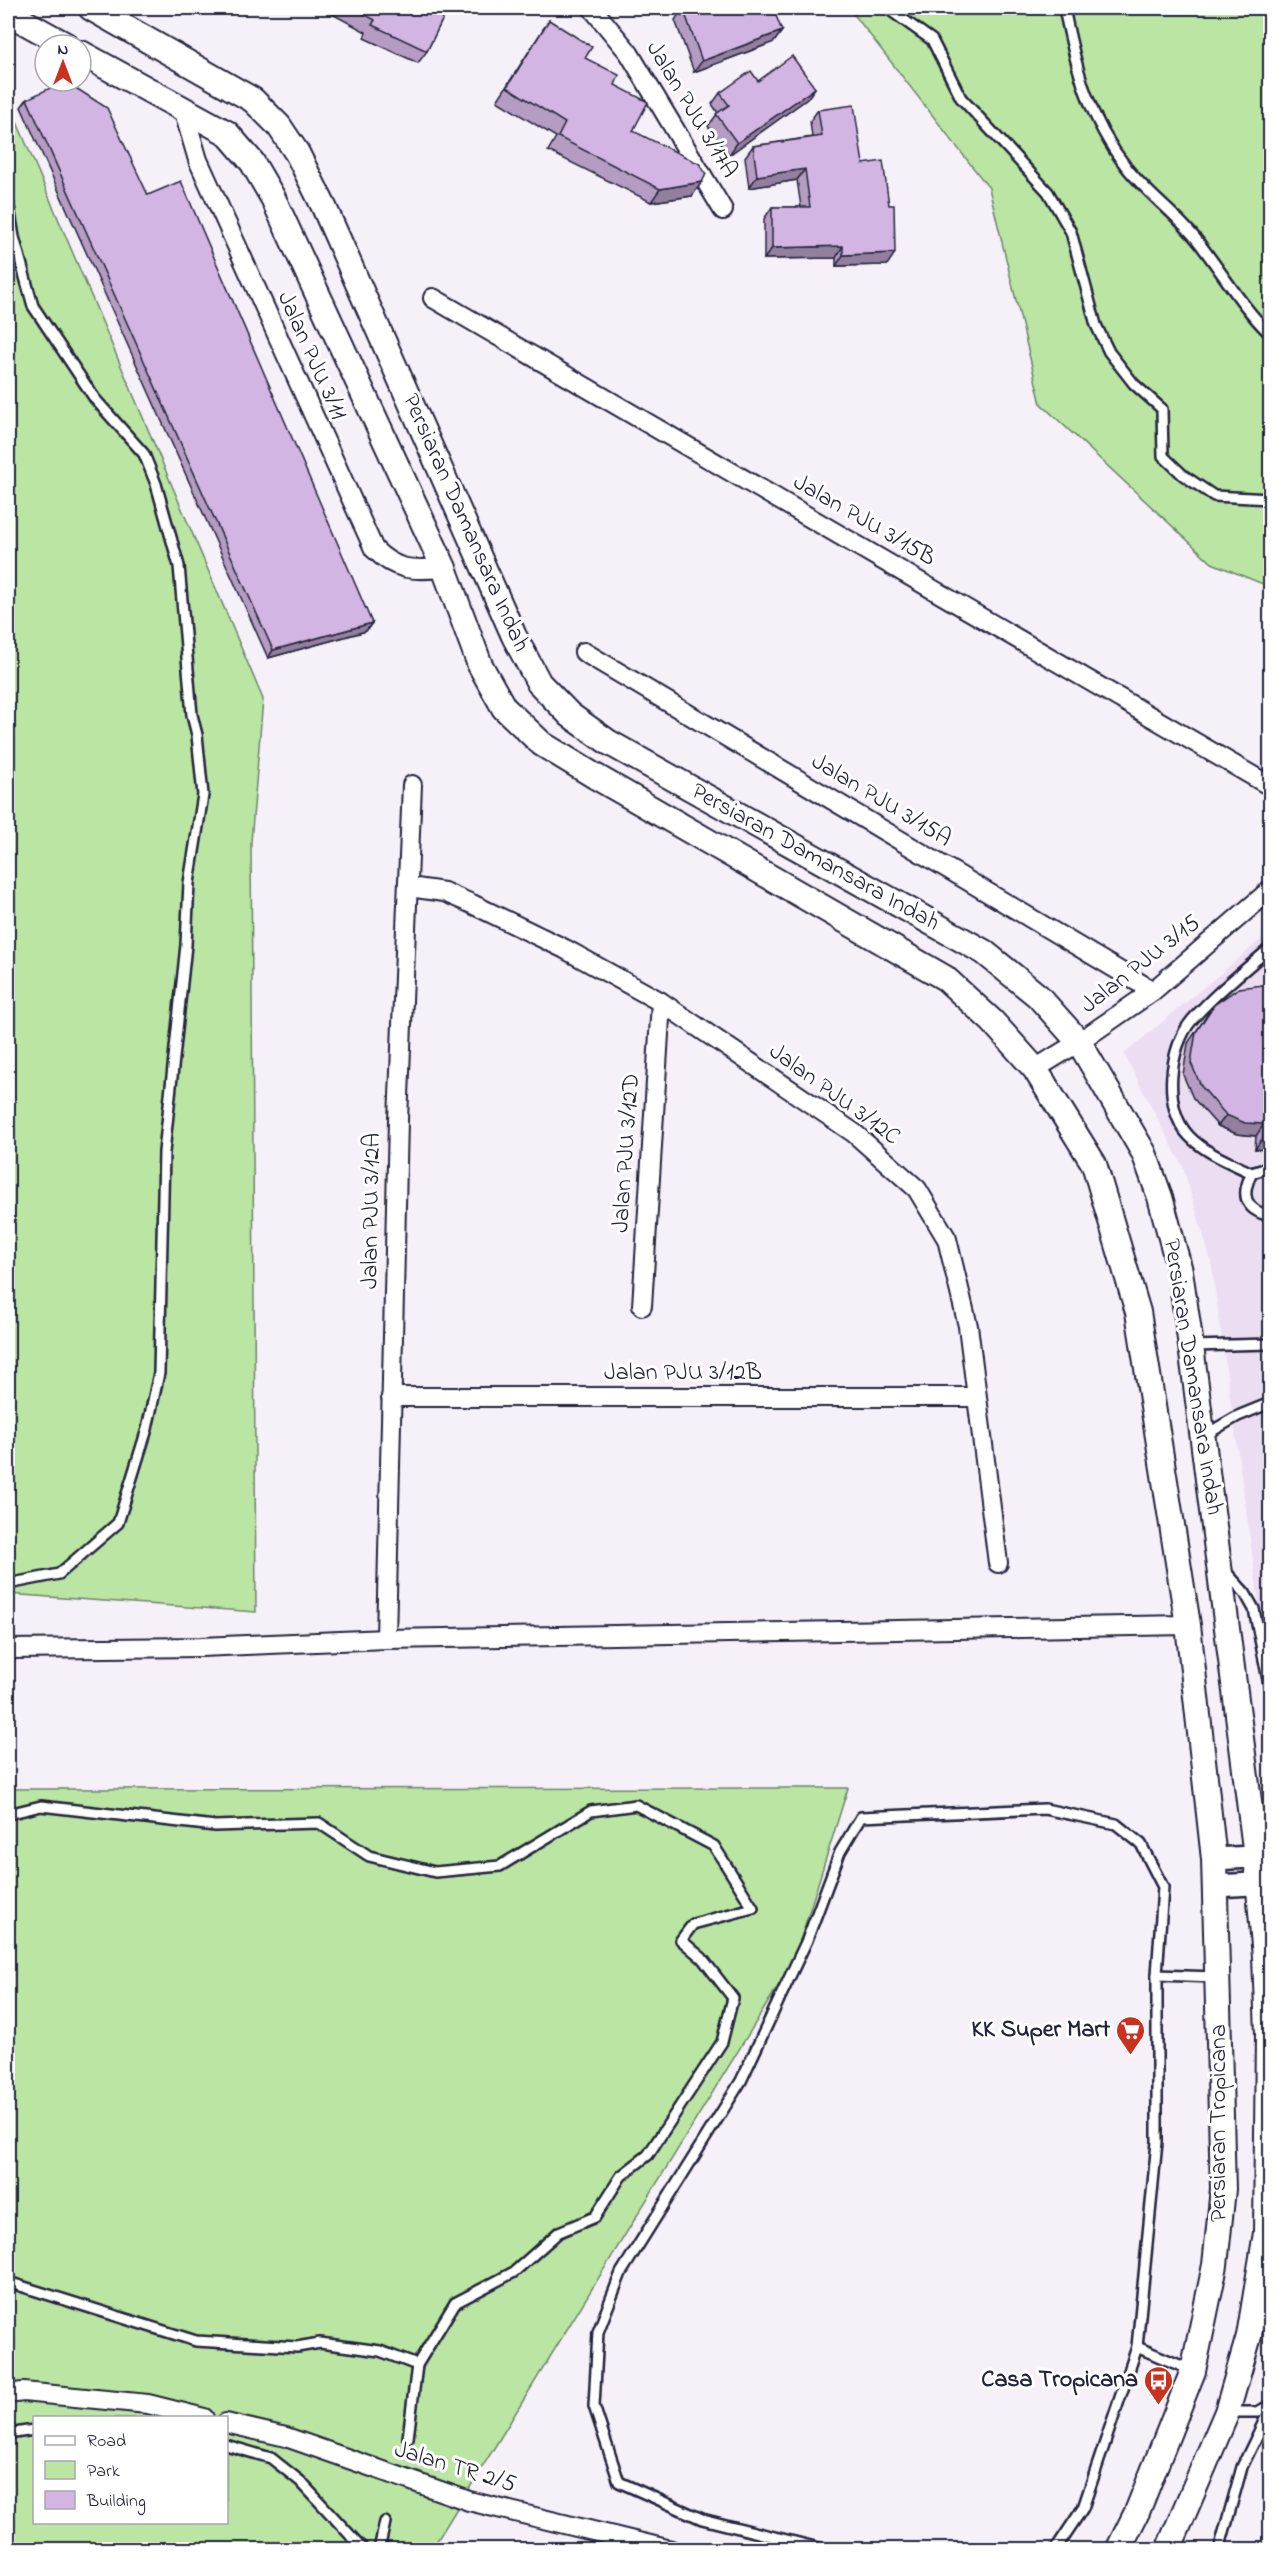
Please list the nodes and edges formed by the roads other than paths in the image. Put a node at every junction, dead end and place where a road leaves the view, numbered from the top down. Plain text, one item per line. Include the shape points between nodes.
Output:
1 (91, 8) edge
2 (592, 8) edge
3 (887, 8) edge
4 (1064, 8) edge
5 (8, 13) edge
6 (44, 33) edge
7 (93, 60) edge
8 (183, 109) junction
9 (8, 201) edge
10 (723, 210) dead end
11 (433, 298) dead end
12 (1270, 334) edge
13 (1270, 499) edge
14 (444, 568) junction
15 (584, 652) dead end
16 (412, 785) dead end
17 (1270, 786) edge
18 (409, 887) junction
19 (1270, 890) edge
20 (1270, 948) edge
21 (1152, 991) junction
22 (661, 1002) junction
23 (1079, 1042) junction
24 (1035, 1069) junction
25 (1270, 1167) edge
26 (1252, 1173) junction
27 (1270, 1216) edge
28 (642, 1306) dead end
29 (1270, 1344) edge
30 (1191, 1346) junction
31 (391, 1397) junction
32 (976, 1397) junction
33 (1270, 1403) edge
34 (1204, 1435) junction
35 (998, 1563) dead end
36 (1221, 1565) junction
37 (8, 1584) edge
38 (1188, 1625) junction
39 (386, 1639) junction
40 (8, 1649) edge
41 (1270, 1690) edge
42 (8, 1814) edge
43 (1263, 1856) edge
44 (1214, 1859) junction
45 (1265, 1884) edge
46 (1216, 1886) junction
47 (1268, 1949) edge
48 (1157, 1975) junction
49 (1218, 1977) junction
50 (1269, 2035) edge
51 (8, 2282) edge
52 (1137, 2347) junction
53 (417, 2365) junction
54 (1193, 2371) junction
55 (8, 2394) edge
56 (1270, 2404) edge
57 (1270, 2409) edge
58 (1227, 2412) junction
59 (196, 2416) edge
60 (228, 2423) edge
61 (33, 2430) edge
62 (8, 2434) edge
63 (408, 2438) dead end
64 (228, 2446) edge
65 (385, 2522) dead end
66 (364, 2550) edge
67 (379, 2550) edge
68 (671, 2550) edge
69 (827, 2550) edge
70 (1055, 2550) edge
71 (1118, 2550) edge
72 (1168, 2550) edge
73 (1219, 2550) edge

1 - 23 main road, Persiaran Damansara Indah via 253,100 279,126 324,207 514,636 539,682 570,715 608,742 984,952 1038,996
2 - 10 street, Jalan PJU 3/17A via 629,53
3 - 13 lane via 932,40 961,98 1048,192 1071,232 1096,326 1109,352 1134,384 1162,409 1163,456 1214,496
4 - 12 lane via 1087,103 1127,168 1202,246
5 - 6 main road
7 - 8 main road, Persiaran Damansara Indah
8 - 14 main road, Persiaran Damansara Indah via 227,133 252,162 273,198
8 - 14 street, Jalan PJU 3/11 via 198,160 374,549 388,564 405,569
9 - 37 lane via 33,306 95,399 144,454 156,484 179,566 203,795 189,883 164,1152 159,1373 147,1429 118,1523 59,1574
11 - 17 street, Jalan PJU 3/15B
14 - 24 main road, Persiaran Damansara Indah via 480,664 504,708 542,744 945,978 992,1021
15 - 21 street, Jalan PJU 3/15A
16 - 18 street, Jalan PJU 3/12A
18 - 22 street, Jalan PJU 3/12C via 444,892 472,904
18 - 31 street, Jalan PJU 3/12A
19 - 21 street, Jalan PJU 3/15
20 - 26 lane via 1191,1021 1177,1046 1171,1071 1179,1121 1189,1136 1216,1156
21 - 23 street, Jalan PJU 3/15
22 - 28 street, Jalan PJU 3/12D
22 - 32 street, Jalan PJU 3/12C via 854,1133 917,1189 947,1239 968,1326
23 - 24 street, Jalan PJU 3/15
23 - 30 main road, Persiaran Damansara Indah via 1144,1153 1180,1271
24 - 38 main road, Persiaran Damansara Indah via 1094,1164 1138,1312
25 - 26 lane
26 - 27 lane via 1245,1186 1247,1202 1257,1213
29 - 30 lane
30 - 34 main road, Persiaran Damansara Indah
31 - 32 street, Jalan PJU 3/12B
31 - 39 street, Jalan PJU 3/12A
32 - 35 street, Jalan PJU 3/12C
33 - 34 lane
34 - 36 main road, Persiaran Damansara Indah
36 - 41 lane via 1254,1610
36 - 43 main road, Persiaran Damansara Indah
38 - 39 street
38 - 44 main road, Persiaran Damansara Indah
39 - 40 street via 201,1647
42 - 53 lane via 41,1806 215,1826 319,1823 369,1856 435,1872 500,1866 591,1811 636,1805 714,1845 753,1908 693,1924 681,1940 702,1958 734,1998 722,2042 648,2155 621,2176 595,2217 559,2232 514,2272 455,2303
43 - 44 street
43 - 45 main road, Persiaran Tropicana
44 - 46 main road, Persiaran Tropicana
45 - 46 street
45 - 47 main road, Persiaran Tropicana
46 - 49 main road, Persiaran Tropicana
47 - 50 main road, Persiaran Tropicana
48 - 49 lane
48 - 52 lane via 1157,2142
48 - 69 lane via 1163,1887 1141,1844 1116,1824 1045,1809 861,1817 840,1852 807,1940 741,2081 621,2273 598,2332 594,2406 619,2482 702,2519
49 - 54 main road, Persiaran Tropicana via 1223,2189 1215,2265
50 - 58 main road, Persiaran Tropicana via 1266,2233 1249,2336
51 - 53 lane via 196,2341 297,2347 320,2343 380,2351
52 - 54 lane
52 - 70 lane via 1083,2508
53 - 63 lane
54 - 71 main road, Persiaran Tropicana
55 - 59 street via 23,2392 148,2404
56 - 58 lane via 1258,2412
57 - 73 lane via 1242,2467
58 - 72 main road, Persiaran Tropicana
60 - 68 street, Jalan TR 2/5 via 286,2437 469,2501
61 - 62 lane
64 - 66 lane via 271,2458 300,2481
65 - 67 lane

